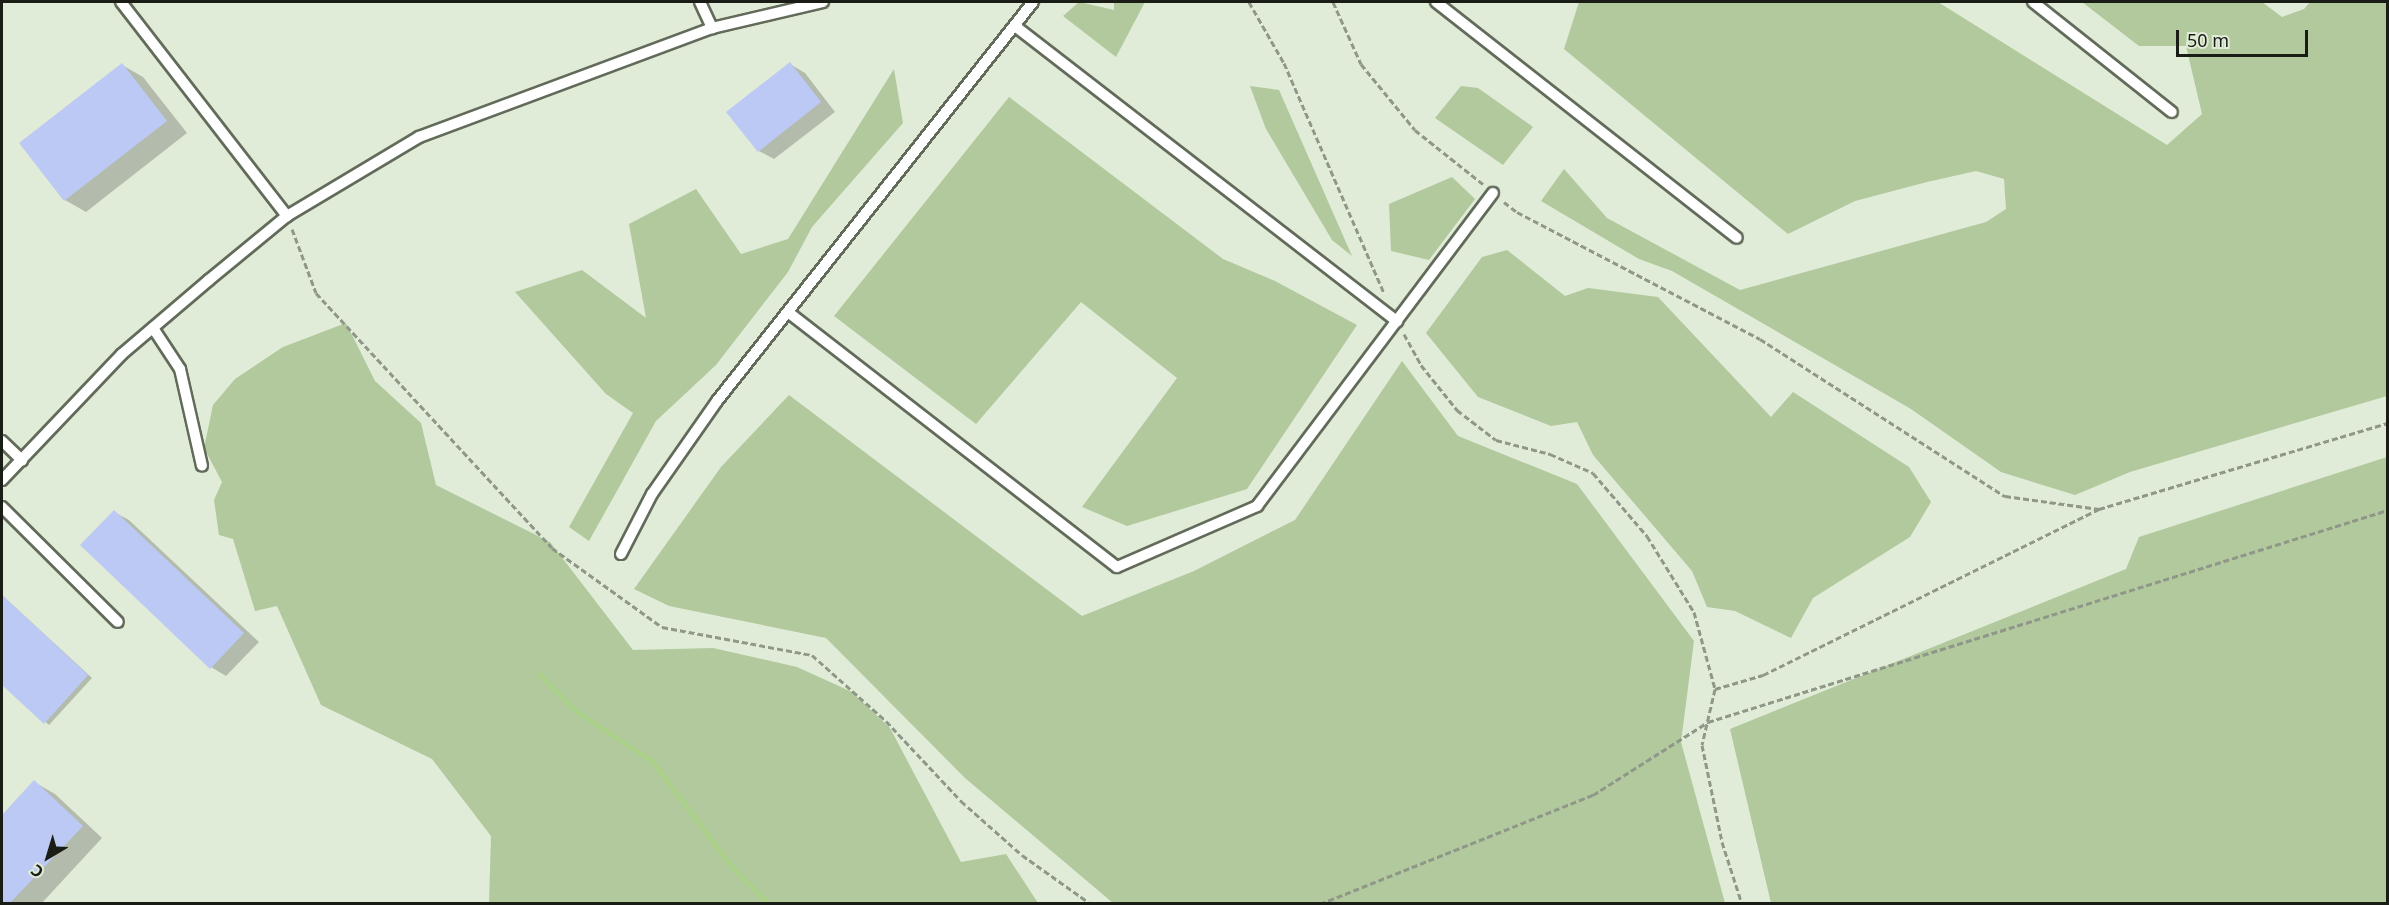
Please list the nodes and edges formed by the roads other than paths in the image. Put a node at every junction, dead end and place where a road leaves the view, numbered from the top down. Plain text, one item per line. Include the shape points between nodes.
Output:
1 (121, 2) edge
2 (700, 2) edge
3 (823, 2) edge
4 (1033, 2) edge
5 (1436, 2) edge
6 (2033, 2) edge
7 (1015, 26) junction
8 (712, 28) junction
9 (2172, 111) dead end
10 (1493, 193) road end
11 (287, 216) junction
12 (1737, 238) dead end
13 (788, 312) junction
14 (1397, 321) junction
15 (153, 328) junction
16 (2, 441) edge
17 (22, 460) junction
18 (202, 466) dead end
19 (2, 480) edge
20 (2, 507) edge
21 (621, 554) dead end
22 (118, 622) dead end

1 - 11 lane
2 - 8 lane
3 - 8 lane
4 - 7 lane
5 - 12 lane
6 - 9 lane
7 - 13 lane
7 - 14 lane
8 - 11 lane via 419,137
10 - 14 lane
11 - 15 lane
13 - 14 lane via 1117,567 1257,506
13 - 21 lane via 717,401 652,494
15 - 17 lane via 82,395
15 - 18 lane via 180,369
16 - 17 lane
17 - 19 lane
20 - 22 lane

